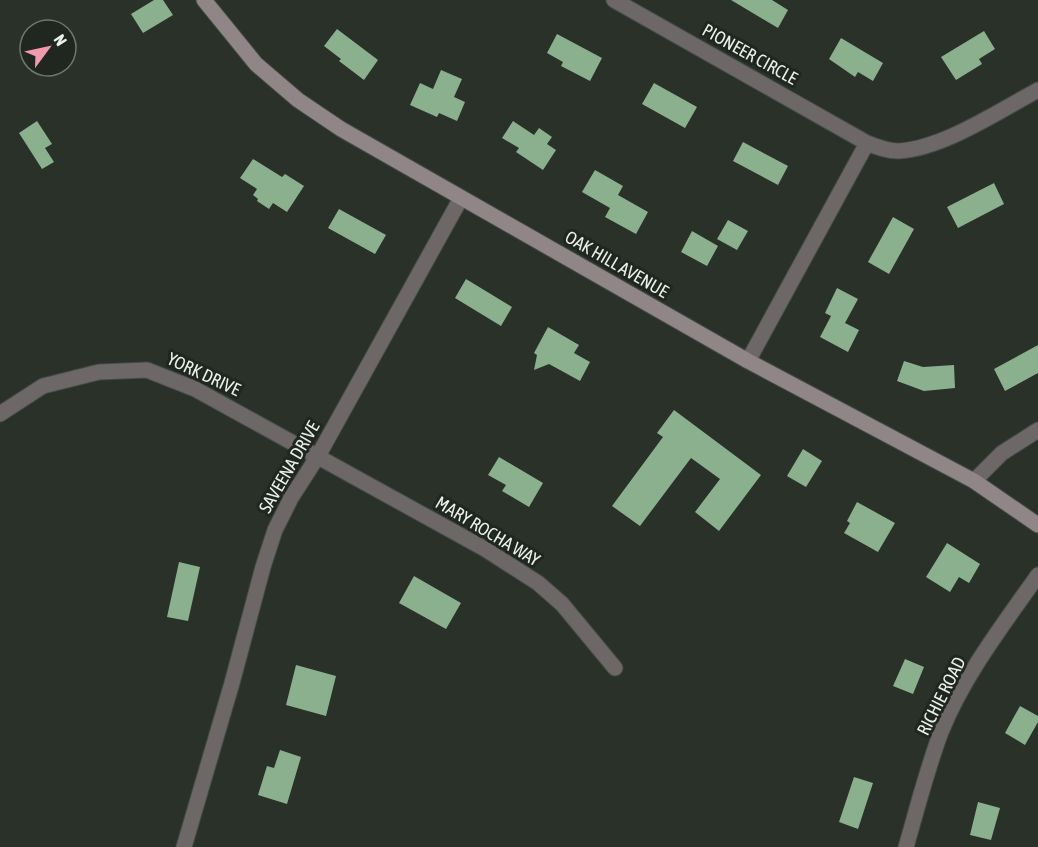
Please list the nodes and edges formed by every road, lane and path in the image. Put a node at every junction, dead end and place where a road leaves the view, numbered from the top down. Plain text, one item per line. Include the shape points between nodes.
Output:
1 (204, 0) edge
2 (614, 0) edge
3 (1038, 90) edge
4 (867, 143) junction
5 (461, 198) junction
6 (748, 361) junction
7 (0, 414) edge
8 (1038, 430) edge
9 (318, 456) junction
10 (974, 481) junction
11 (1038, 525) edge
12 (1038, 575) edge
13 (615, 669) dead end
14 (184, 847) edge
15 (906, 847) edge

1 - 5 main road, OAK HILL AVENUE via 256,64 298,100
2 - 4 street, PIONEER CIRCLE
3 - 4 street, PIONEER CIRCLE via 928,145 896,151
4 - 6 street
5 - 6 main road, OAK HILL AVENUE
5 - 9 street, SAVEENA DRIVE
6 - 10 main road, OAK HILL AVENUE
7 - 9 street, YORK DRIVE via 43,386 99,372 147,370 195,389
8 - 10 street via 1002,453
9 - 13 street, MARY ROCHA WAY via 538,583 562,604
9 - 14 street, SAVEENA DRIVE via 275,530
10 - 11 main road, OAK HILL AVENUE
12 - 15 street, RICHIE ROAD via 963,687 942,732

